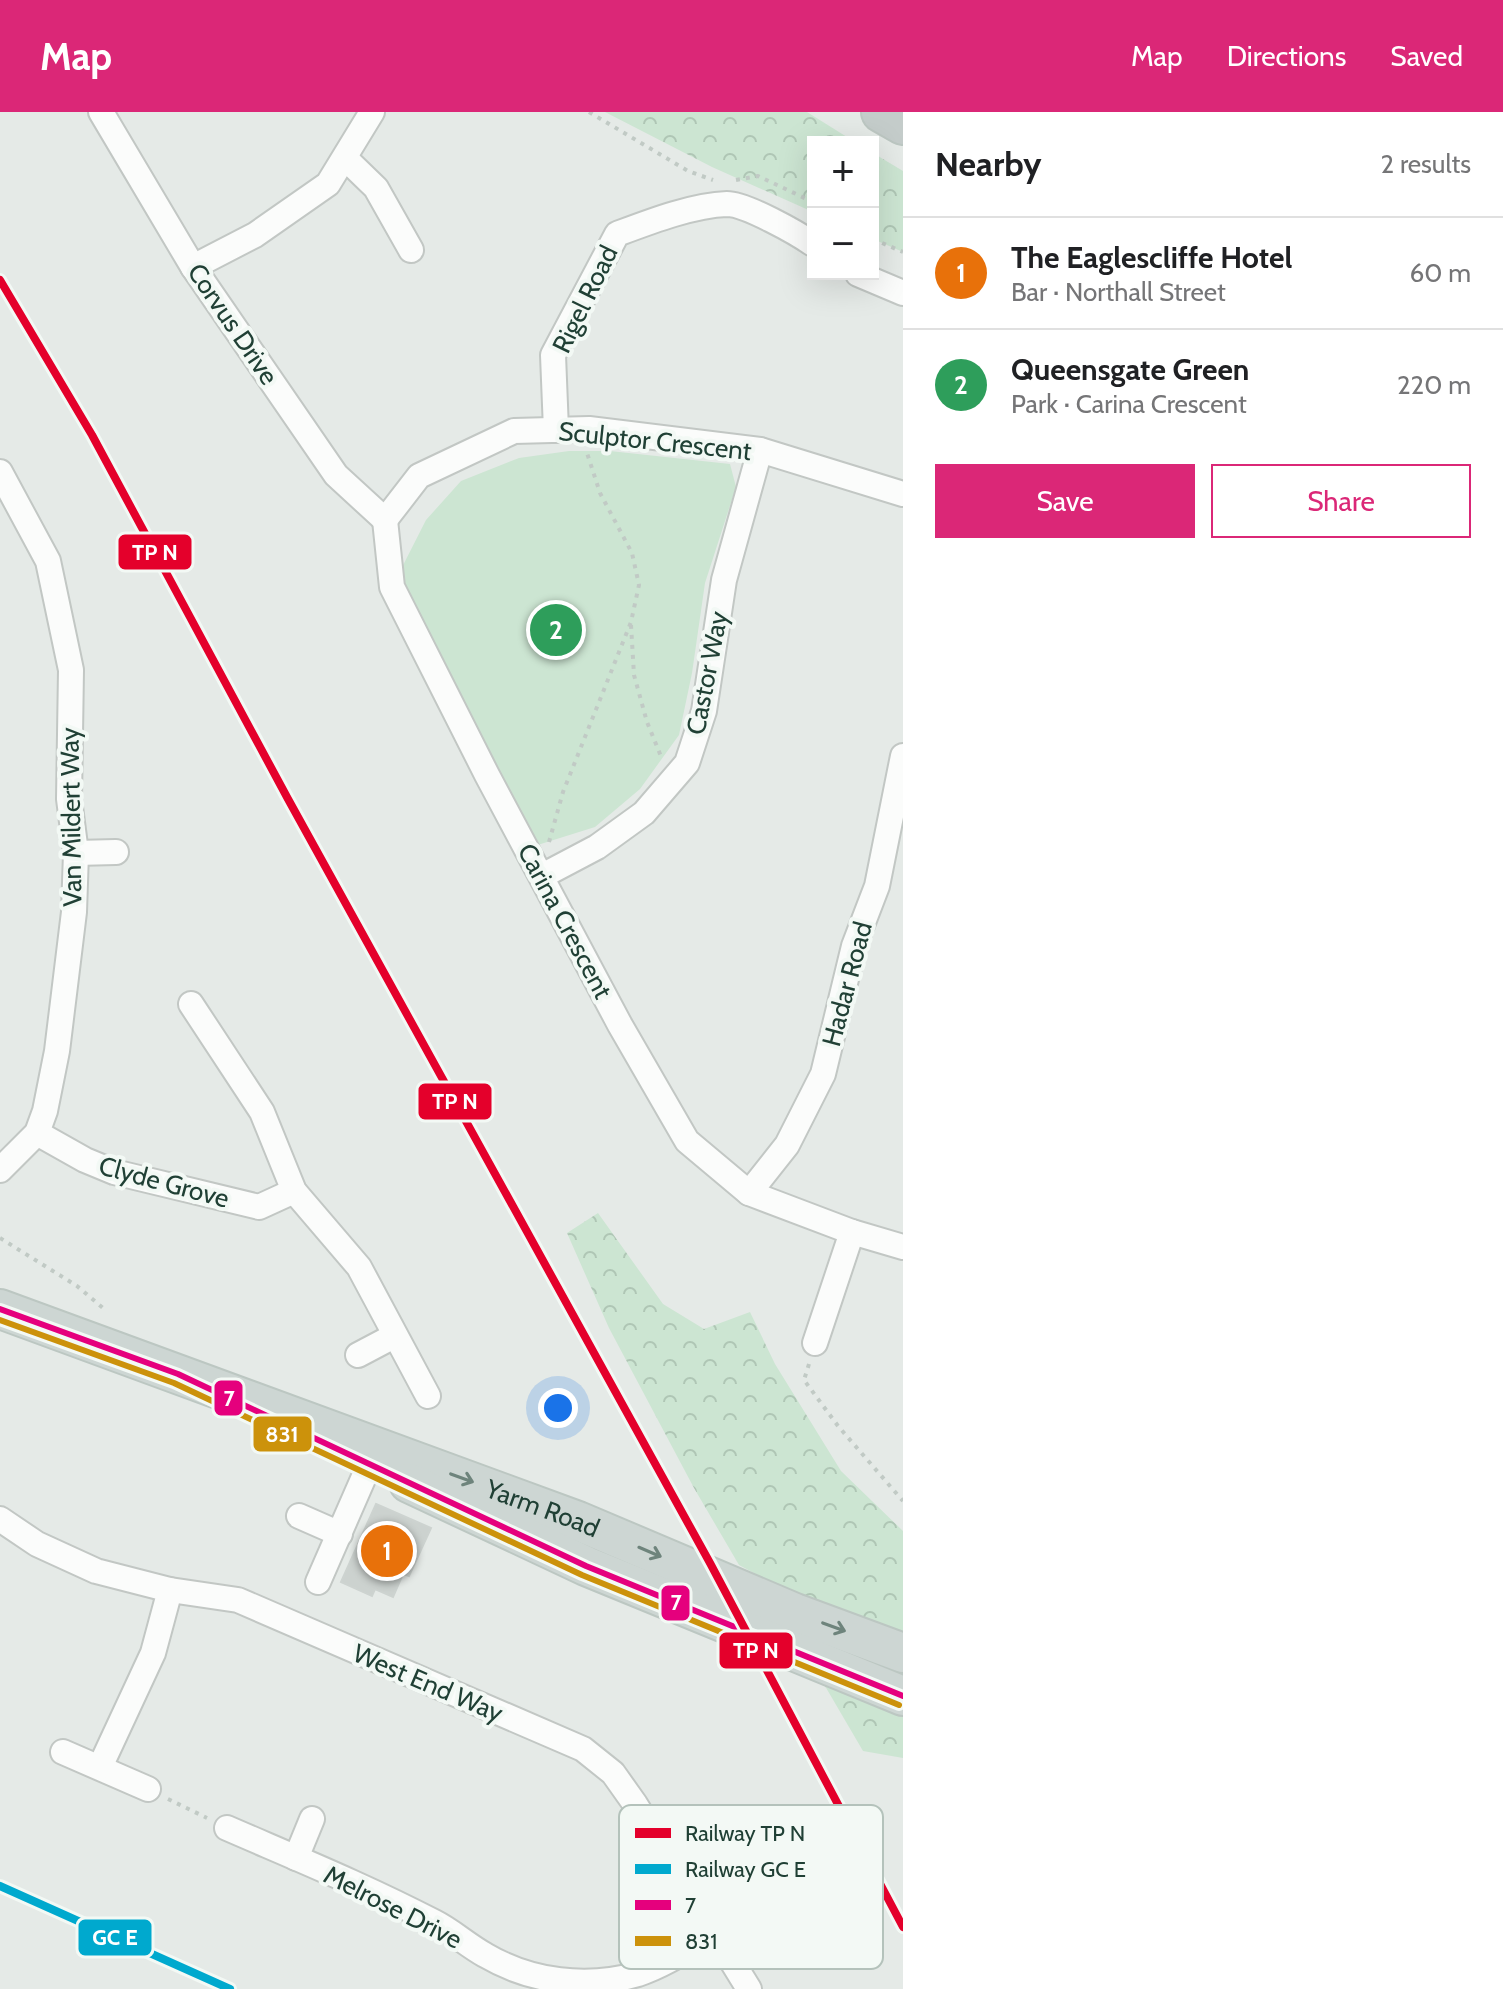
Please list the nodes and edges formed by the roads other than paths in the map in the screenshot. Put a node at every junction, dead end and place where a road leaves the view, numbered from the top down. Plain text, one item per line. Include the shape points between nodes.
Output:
1 (101, 112) edge
2 (372, 112) edge
3 (882, 112) edge
4 (903, 124) edge
5 (345, 158) junction
6 (807, 240) edge
7 (411, 250) dead end
8 (193, 267) junction
9 (872, 280) edge
10 (903, 293) edge
11 (556, 430) junction
12 (760, 450) junction
13 (0, 472) edge
14 (903, 494) edge
15 (9, 508) edge
16 (385, 520) junction
17 (903, 756) edge
18 (116, 852) dead end
19 (76, 853) junction
20 (542, 876) junction
21 (191, 1004) dead end
22 (37, 1133) junction
23 (0, 1170) edge
24 (294, 1191) junction
25 (749, 1193) junction
26 (852, 1232) junction
27 (903, 1247) edge
28 (0, 1309) edge
29 (394, 1336) junction
30 (815, 1343) road end
31 (358, 1355) dead end
32 (428, 1396) dead end
33 (374, 1456) junction
34 (299, 1516) dead end
35 (0, 1519) edge
36 (340, 1534) junction
37 (318, 1582) dead end
38 (170, 1590) junction
39 (903, 1653) edge
40 (903, 1696) edge
41 (63, 1752) dead end
42 (100, 1767) junction
43 (148, 1789) road end
44 (634, 1805) edge
45 (312, 1819) dead end
46 (227, 1828) road end
47 (296, 1858) junction
48 (650, 1969) edge
49 (736, 1969) edge
50 (749, 1989) edge

1 - 8 street, Corvus Drive
2 - 5 street
3 - 4 highway
5 - 7 street via 376,188
5 - 8 street via 328,184 255,235
6 - 11 street, Rigel Road via 730,204 669,215 617,234 553,355
8 - 16 street, Corvus Drive via 336,475
9 - 10 street
11 - 12 street, Sculptor Crescent via 589,429
11 - 16 street, Sculptor Crescent via 514,431 419,476
12 - 14 street, Sculptor Crescent
12 - 20 street, Castor Way via 724,580 704,711 687,763 644,813 597,847
13 - 15 street, Van Mildert Way
15 - 19 street, Van Mildert Way via 48,561 71,670 69,799
16 - 20 street, Carina Crescent via 392,587
17 - 25 street, Hadar Road via 877,886 854,946 823,1074 787,1145
18 - 19 street
19 - 22 street, Van Mildert Way via 57,1051
20 - 25 street, Carina Crescent via 687,1141
21 - 24 street via 262,1112
22 - 23 street, Van Mildert Way
22 - 24 street, Clyde Grove via 114,1172 259,1207
24 - 29 street via 359,1267
25 - 26 street, Carina Crescent
26 - 27 street, Carina Crescent
26 - 30 street
28 - 33 main road, Yarm Road via 178,1374
29 - 31 street
29 - 32 street
33 - 36 street
33 -> 39 main road, Yarm Road via 578,1521
33 - 40 main road, Yarm Road via 586,1566
34 - 36 street
35 - 38 street, West End Way via 37,1544 96,1571
36 - 37 street
38 - 42 street via 153,1653
38 - 44 street, West End Way via 238,1600 583,1749 613,1773
41 - 42 street
42 - 43 street
45 - 47 street, Melrose Drive
46 - 47 street, Melrose Drive
47 - 48 street, Melrose Drive via 436,1922 519,1972 552,1981 612,1980
49 - 50 street, West End Way

